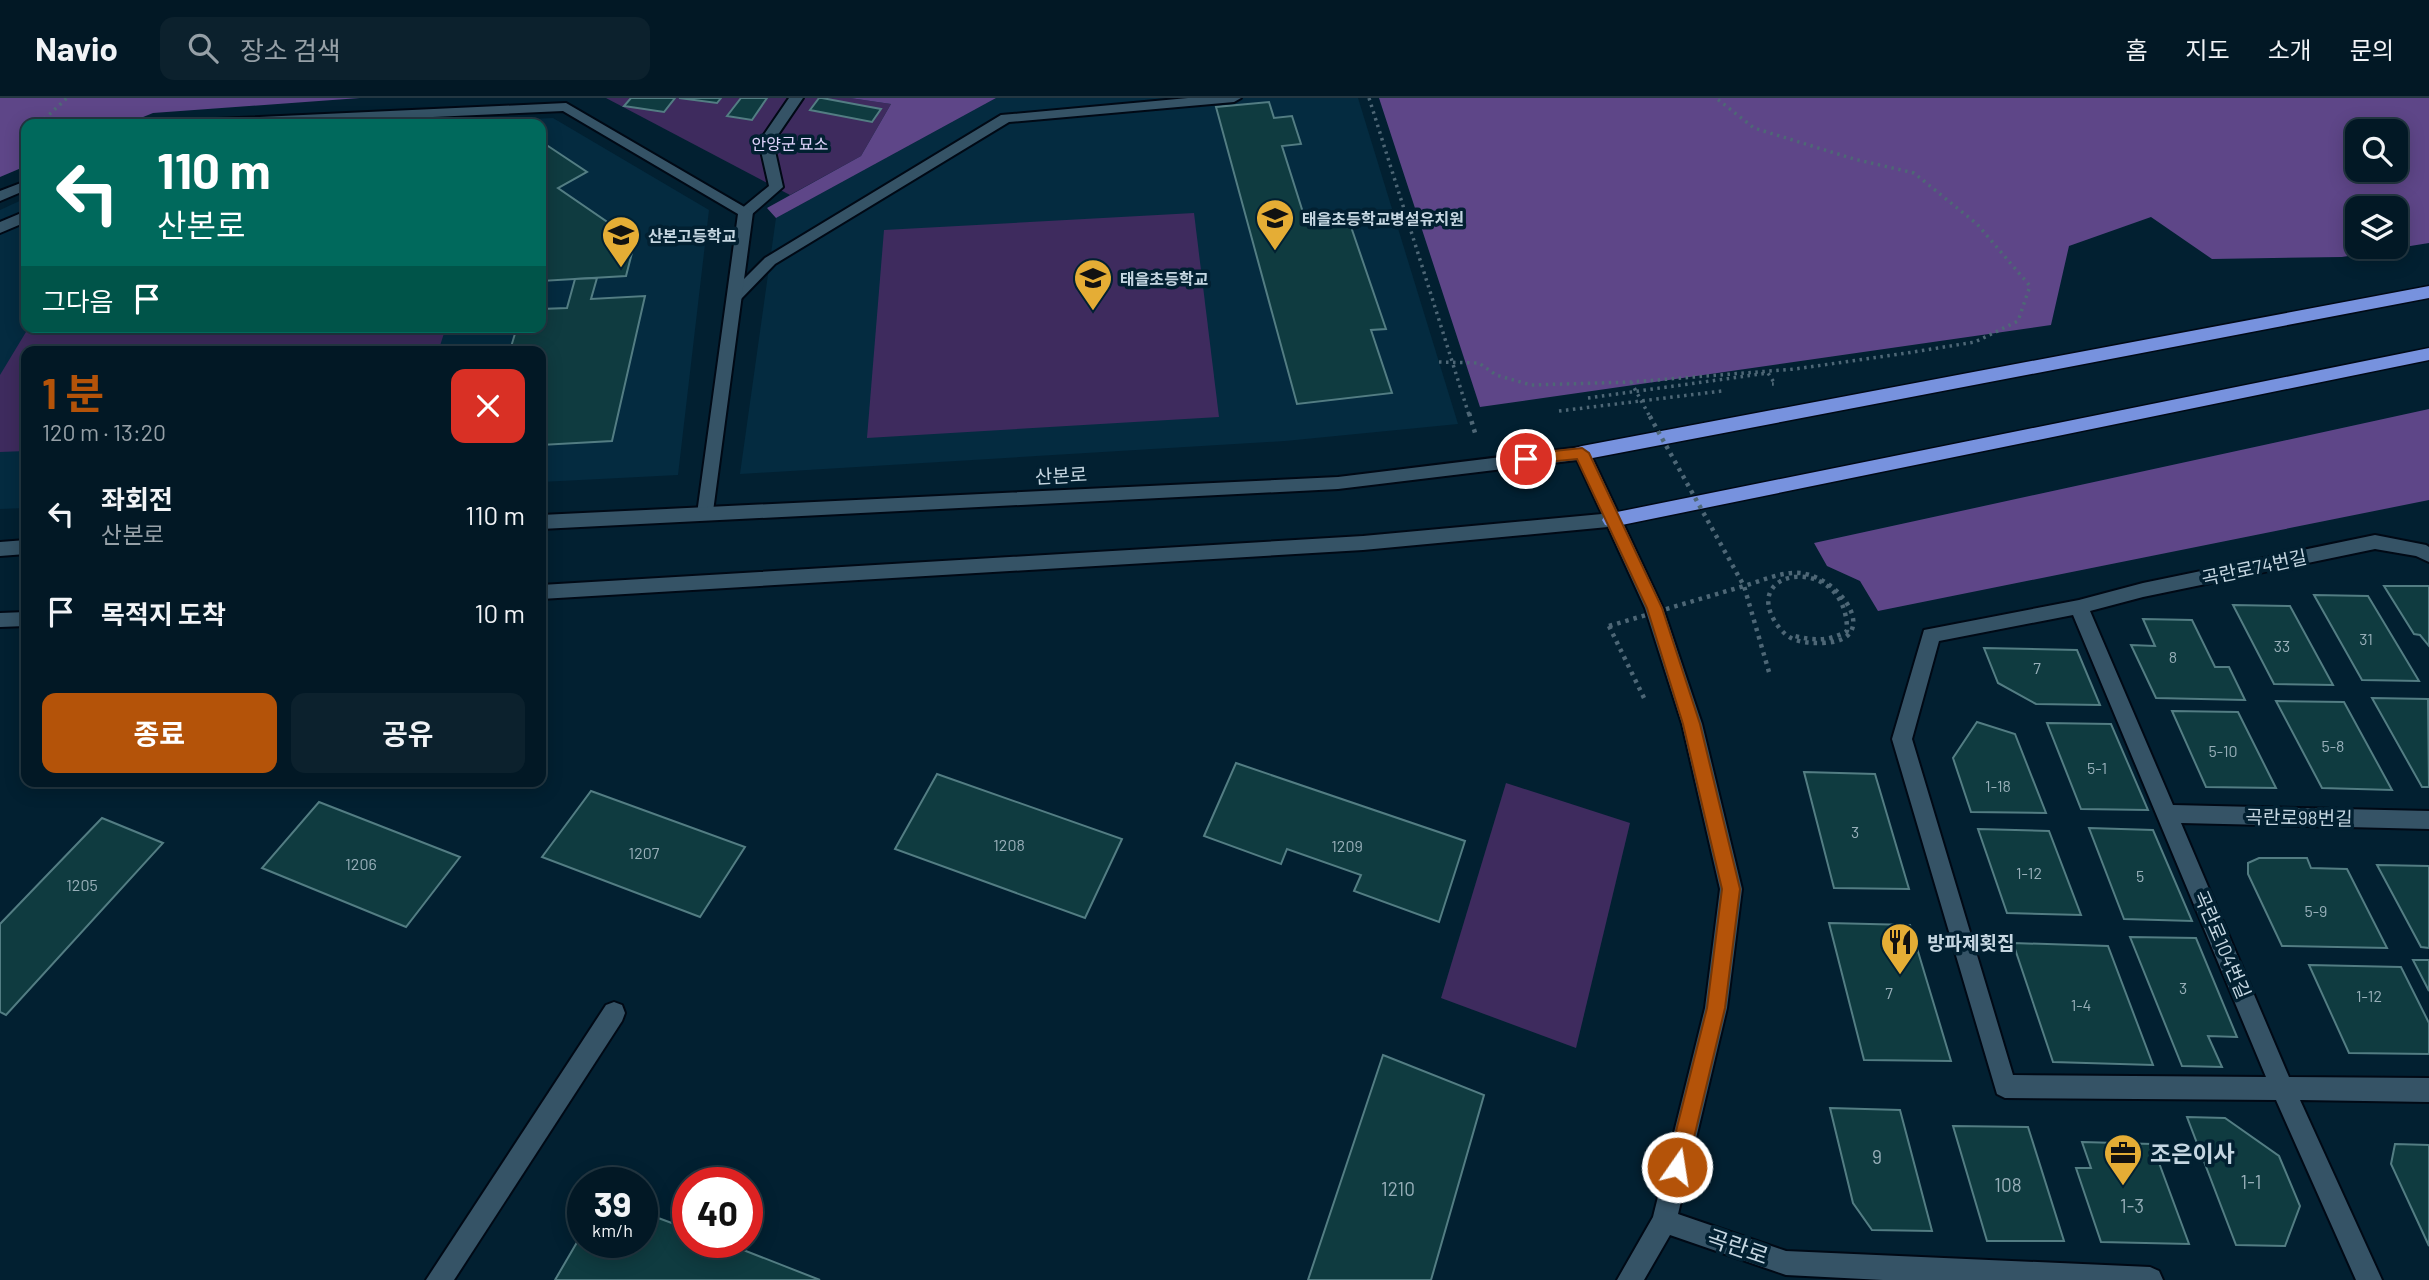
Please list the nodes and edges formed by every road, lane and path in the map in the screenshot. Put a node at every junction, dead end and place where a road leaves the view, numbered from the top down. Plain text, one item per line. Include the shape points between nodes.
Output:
1 (67, 98) edge
2 (796, 98) edge
3 (1234, 98) edge
4 (1369, 98) edge
5 (1716, 98) edge
6 (44, 119) edge
7 (303, 119) edge
8 (21, 187) edge
9 (0, 197) edge
10 (747, 212) junction
11 (21, 218) edge
12 (0, 228) edge
13 (2429, 292) edge
14 (735, 296) junction
15 (2429, 354) edge
16 (1439, 362) dead end
17 (1453, 362) junction
18 (1632, 382) junction
19 (1762, 386) dead end
20 (1735, 389) dead end
21 (1588, 398) dead end
22 (1643, 402) junction
23 (1559, 411) dead end
24 (1582, 453) junction
25 (1485, 463) junction
26 (706, 514) junction
27 (1612, 520) junction
28 (546, 522) edge
29 (21, 547) edge
30 (0, 549) edge
31 (2429, 555) edge
32 (1744, 586) junction
33 (546, 592) edge
34 (2079, 607) junction
35 (21, 619) edge
36 (0, 620) edge
37 (1608, 626) dead end
38 (1795, 636) dead end
39 (1769, 672) dead end
40 (2169, 814) junction
41 (2429, 820) edge
42 (614, 1013) dead end
43 (2283, 1088) junction
44 (2429, 1090) edge
45 (1664, 1221) junction
46 (439, 1280) edge
47 (1630, 1280) edge
48 (2150, 1280) edge
49 (2369, 1280) edge

1 - 6 path
2 - 10 street via 766,142 776,187
3 - 14 street via 1006,118 770,261
4 - 17 path
5 - 18 path via 1754,128 1914,173 1977,224 2030,286 2018,321 1975,342 1795,369
7 - 10 street via 566,107
8 - 9 street
10 - 14 street
11 - 12 street
13 - 24 highway
14 - 26 street
15 - 27 highway
16 - 17 path
17 - 18 path via 1479,363 1496,375 1531,385
17 - 25 path
18 - 22 path, bridge
19 - 21 path via 1775,384 1768,373
20 - 22 path
22 - 23 path
22 - 32 path, bridge
24 - 25 street, 산본로
24 - 27 street
25 - 26 street, 산본로 via 1338,483
26 - 28 street, 산본로
27 - 33 street via 1363,543
27 - 45 street via 1654,608 1679,683 1731,889 1716,1008
29 - 30 street
31 - 34 street, 곡란로74번길 via 2375,542
32 - 37 path, bridge
32 - 38 path via 1800,573 1837,587 1847,597 1854,611 1846,638 1835,643 1798,642 1773,619 1769,594 1774,585 1805,576 1838,593 1846,604 1850,617 1847,631 1838,637 1830,641
32 - 39 path
34 - 40 street, 곡란로104번길
34 - 43 street via 1931,635 1902,739 2005,1086
35 - 36 street
40 - 41 street, 곡란로98번길
40 - 43 street, 곡란로104번길
42 - 46 street
43 - 44 street
43 - 49 street, 곡란로104번길
45 - 47 street
45 - 48 street, 곡란로 via 1786,1263

